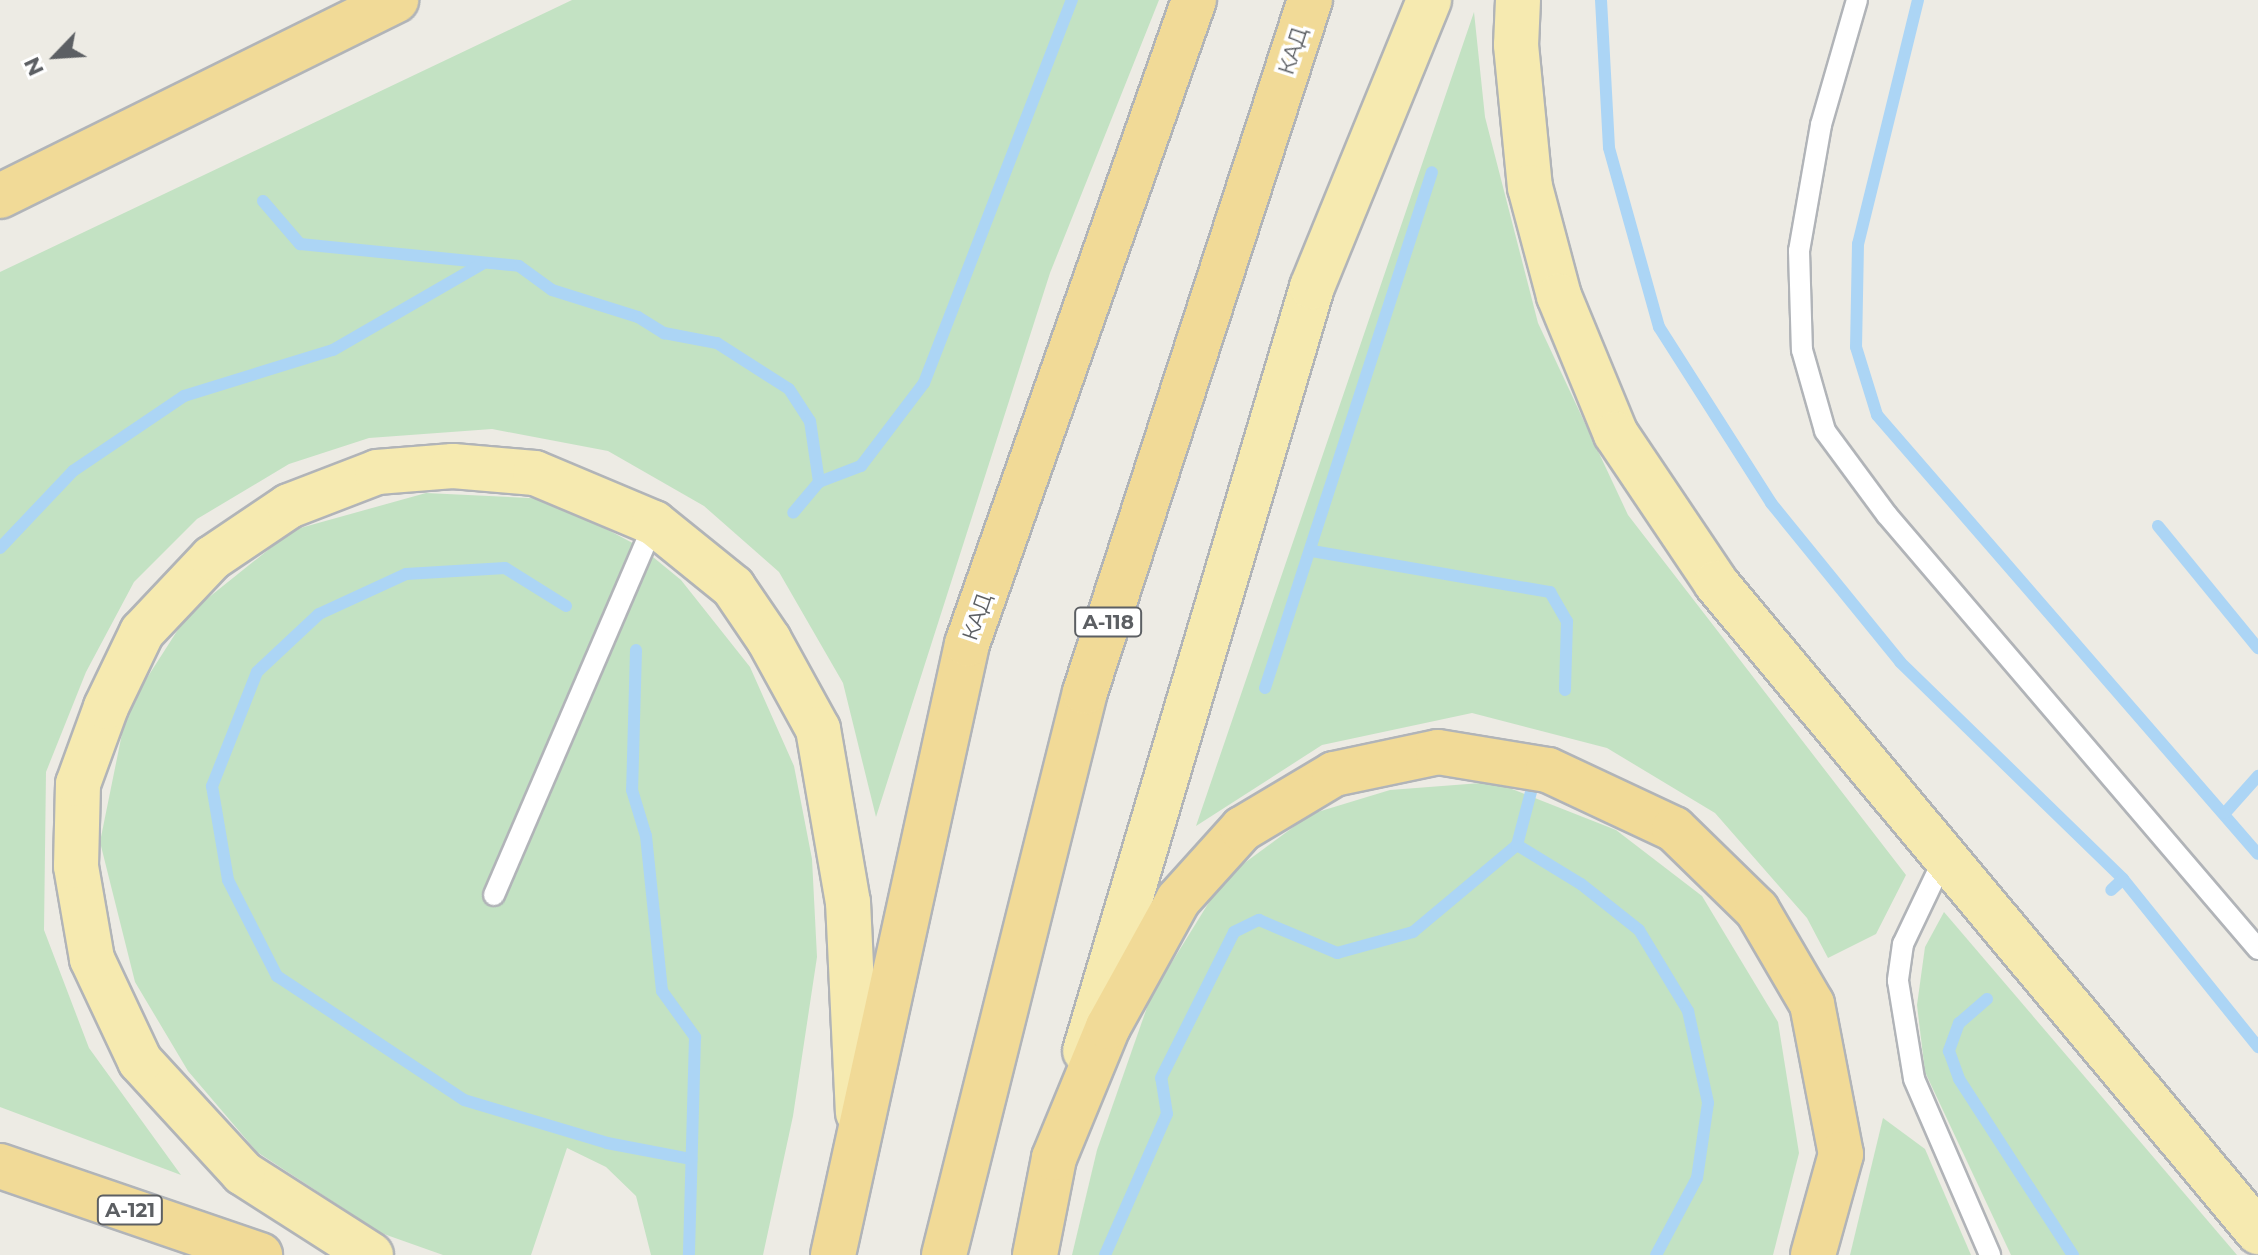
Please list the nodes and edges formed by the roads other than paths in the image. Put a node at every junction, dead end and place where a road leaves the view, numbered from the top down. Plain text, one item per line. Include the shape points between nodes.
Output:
1 (396, 0) edge
2 (1194, 0) edge
3 (1310, 0) edge
4 (1429, 0) edge
5 (1518, 0) edge
6 (1857, 0) edge
7 (0, 196) edge
8 (654, 523) junction
9 (1946, 854) junction
10 (494, 895) dead end
11 (2258, 949) edge
12 (859, 1134) junction
13 (1054, 1158) junction
14 (0, 1166) edge
15 (2258, 1232) edge
16 (260, 1255) edge
17 (371, 1255) edge
18 (833, 1255) edge
19 (944, 1255) edge
20 (1035, 1255) edge
21 (1813, 1255) edge
22 (1990, 1255) edge

1 - 7 highway
2 - 12 highway, КАД via 967,644
3 - 19 highway, КАД / А-118 via 1085,692
4 - 13 main road via 1312,287
5 - 9 main road via 1516,45 1530,187 1559,296 1616,434 1716,583
6 - 11 lane via 1821,125 1799,251 1802,350 1825,431 1887,515
8 - 10 lane
8 - 12 main road via 733,587 818,729 848,902
8 - 17 main road via 535,473 453,466 377,472 289,506 212,558 142,632 106,707 78,784 76,866 92,959 140,1061 243,1173
9 - 15 main road
9 - 22 lane via 1903,944 1898,981 1914,1079
12 - 18 highway, КАД
13 - 20 highway
13 - 21 highway via 1108,1027 1178,900 1242,829 1334,774 1438,752 1548,770 1674,829 1757,910 1812,1004 1841,1154
14 - 16 highway, А-121

